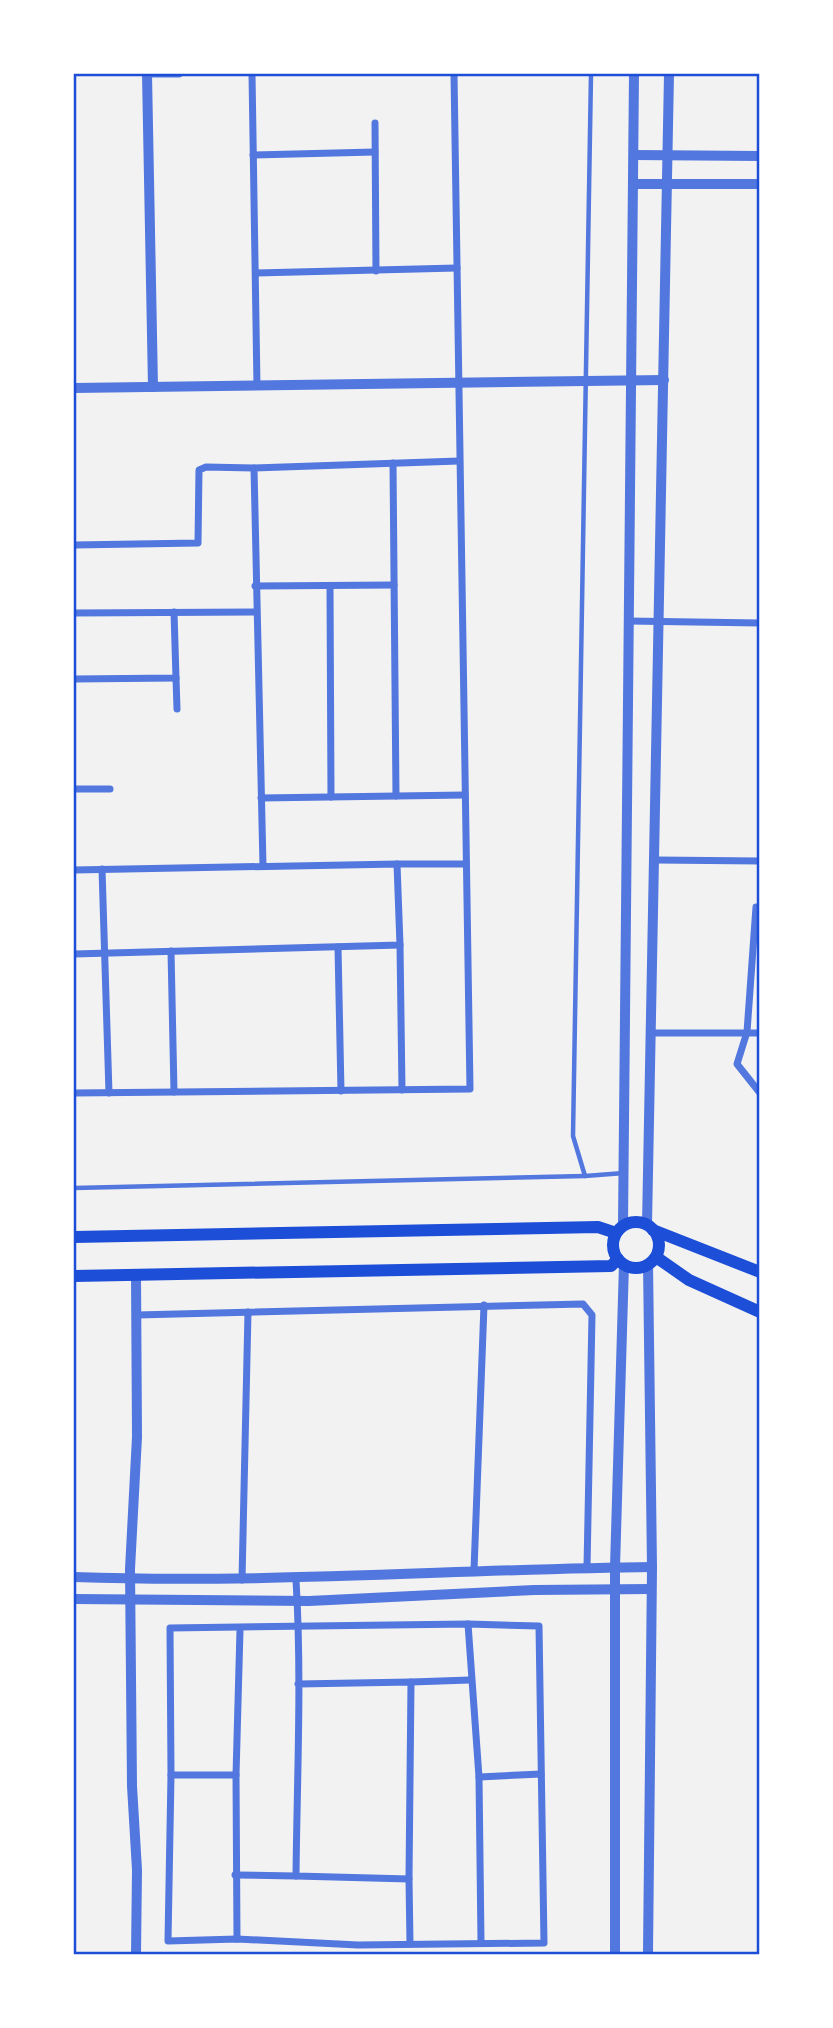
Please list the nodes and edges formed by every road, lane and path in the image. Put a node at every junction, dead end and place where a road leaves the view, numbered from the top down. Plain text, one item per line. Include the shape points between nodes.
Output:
1 (147, 74) edge
2 (178, 74) edge
3 (252, 74) edge
4 (454, 74) edge
5 (591, 74) edge
6 (634, 74) edge
7 (669, 74) edge
8 (375, 123) dead end
9 (375, 152) junction
10 (668, 153) junction
11 (253, 155) junction
12 (634, 155) junction
13 (760, 156) edge
14 (669, 183) junction
15 (634, 184) junction
16 (760, 184) edge
17 (457, 268) junction
18 (376, 271) junction
19 (256, 273) junction
20 (664, 380) junction
21 (588, 382) junction
22 (632, 382) junction
23 (458, 384) junction
24 (257, 386) junction
25 (153, 387) junction
26 (74, 388) edge
27 (460, 461) junction
28 (393, 463) junction
29 (254, 468) junction
30 (74, 545) edge
31 (394, 585) junction
32 (255, 586) junction
33 (330, 586) junction
34 (174, 612) junction
35 (255, 612) junction
36 (74, 613) edge
37 (628, 621) junction
38 (660, 622) junction
39 (760, 623) edge
40 (74, 678) edge
41 (176, 678) junction
42 (177, 709) dead end
43 (74, 789) edge
44 (110, 789) dead end
45 (465, 795) junction
46 (396, 796) junction
47 (331, 797) junction
48 (261, 798) junction
49 (656, 860) junction
50 (760, 861) edge
51 (397, 864) junction
52 (466, 864) junction
53 (263, 866) junction
54 (102, 869) junction
55 (74, 870) edge
56 (760, 907) edge
57 (400, 946) junction
58 (338, 947) junction
59 (171, 951) junction
60 (107, 953) junction
61 (74, 954) edge
62 (652, 1032) junction
63 (747, 1032) junction
64 (760, 1033) edge
65 (402, 1090) junction
66 (341, 1091) junction
67 (174, 1092) junction
68 (74, 1093) edge
69 (108, 1093) junction
70 (760, 1093) edge
71 (624, 1173) junction
72 (585, 1176) junction
73 (74, 1188) edge
74 (650, 1228) junction
75 (619, 1230) junction
76 (74, 1237) edge
77 (652, 1260) junction
78 (621, 1262) junction
79 (760, 1272) edge
80 (136, 1275) junction
81 (74, 1276) edge
82 (484, 1305) junction
83 (760, 1311) edge
84 (248, 1312) junction
85 (136, 1315) junction
86 (587, 1567) junction
87 (615, 1567) junction
88 (652, 1567) junction
89 (474, 1570) junction
90 (74, 1577) edge
91 (131, 1579) junction
92 (242, 1580) junction
93 (296, 1580) junction
94 (652, 1589) junction
95 (614, 1590) junction
96 (74, 1599) edge
97 (131, 1599) junction
98 (297, 1600) junction
99 (468, 1624) junction
100 (300, 1629) junction
101 (240, 1630) junction
102 (470, 1680) junction
103 (411, 1682) junction
104 (298, 1684) junction
105 (541, 1773) junction
106 (171, 1775) junction
107 (236, 1775) junction
108 (479, 1777) junction
109 (235, 1875) junction
110 (296, 1876) junction
111 (409, 1879) junction
112 (237, 1939) junction
113 (481, 1942) junction
114 (410, 1944) junction
115 (136, 1955) edge
116 (615, 1955) edge
117 (648, 1955) edge

1 - 2 street
1 - 25 street
3 - 11 street
4 - 17 street
5 - 21 lane
6 - 12 street
7 - 10 street
8 - 9 street
9 - 11 street
9 - 18 street
10 - 12 street
10 - 13 street
10 - 14 street
11 - 19 street
12 - 15 street
14 - 15 street
14 - 16 street
14 - 20 street
15 - 22 street
17 - 18 street
17 - 23 street
18 - 19 street
19 - 24 street
20 - 22 street
20 - 38 street
21 - 22 street
21 - 23 street
21 - 72 lane via 573,1136
22 - 37 street
23 - 24 street
23 - 27 street
24 - 25 street
25 - 26 street
27 - 28 street
27 - 45 street
28 - 29 street
28 - 31 street
29 - 30 street via 199,470 198,543
29 - 32 street
31 - 33 street
31 - 46 street
32 - 33 street
32 - 35 street
33 - 47 street
34 - 35 street
34 - 36 street
34 - 41 street
35 - 48 street
37 - 38 street
37 - 71 street
38 - 39 street
38 - 49 street
40 - 41 street
41 - 42 street
43 - 44 street
45 - 46 street
45 - 52 street
46 - 47 street
47 - 48 street
48 - 53 street
49 - 50 street
49 - 62 street
51 - 52 street
51 - 53 street
51 - 57 street
52 - 65 street via 470,1089
53 - 54 street
54 - 55 street
54 - 60 street
56 - 63 street via 756,907
57 - 58 street
57 - 65 street
58 - 59 street
58 - 66 street
59 - 60 street
59 - 67 street
60 - 61 street
60 - 69 street
62 - 63 street
62 - 74 street
63 - 64 street
63 - 70 street via 737,1064
65 - 66 street
66 - 67 street
67 - 69 street
68 - 69 street
71 - 72 lane
71 - 75 street
72 - 73 lane
74 - 75 main road via 635,1222
74 - 77 main road via 659,1243
74 - 79 main road
75 - 76 main road
75 - 78 main road via 613,1247
77 - 78 main road via 636,1268
77 - 83 main road
77 - 88 street
78 - 80 main road via 611,1266
78 - 87 street
80 - 81 main road
80 - 85 street
82 - 84 street
82 - 86 street via 575,1303 593,1315
82 - 89 street
84 - 85 street
84 - 92 street
85 - 91 street
86 - 87 street
86 - 89 street
87 - 88 street
87 - 95 street
88 - 94 street
89 - 93 street
90 - 91 street
91 - 92 street
91 - 97 street
92 - 93 street
93 - 98 street
94 - 95 street
94 - 117 street
95 - 98 street
95 - 116 street
96 - 97 street
97 - 98 street
97 - 115 street
98 - 100 street
99 - 100 street
99 - 102 street
99 - 105 street via 539,1626
100 - 101 street
100 - 104 street
101 - 106 street via 170,1628
101 - 107 street
102 - 103 street
102 - 108 street
103 - 104 street
103 - 111 street
104 - 110 street
105 - 108 street
105 - 113 street via 544,1943
106 - 107 street
106 - 112 street via 168,1941
107 - 109 street
108 - 113 street
109 - 110 street
109 - 112 street
110 - 111 street
111 - 114 street
112 - 114 street
113 - 114 street

